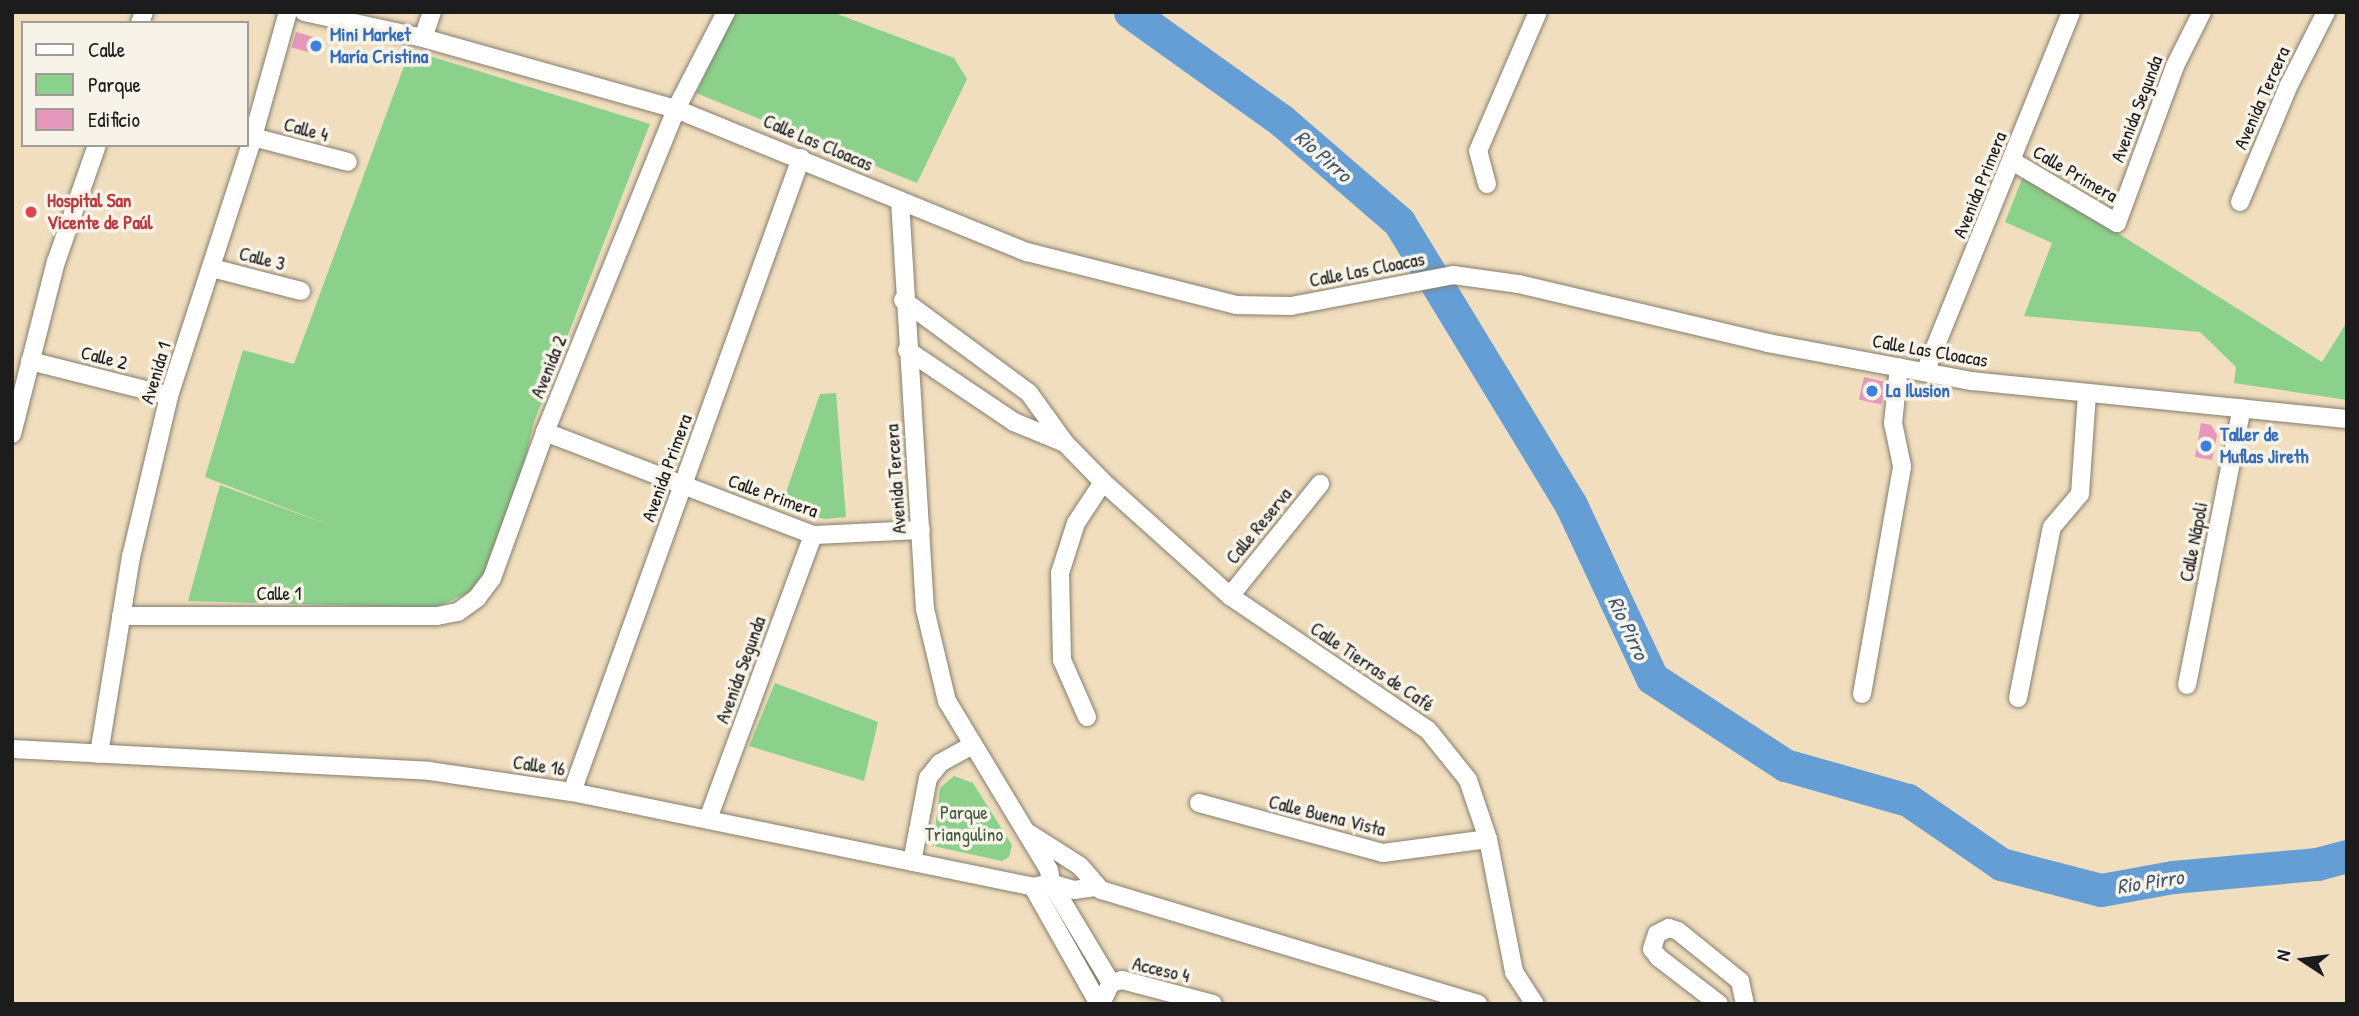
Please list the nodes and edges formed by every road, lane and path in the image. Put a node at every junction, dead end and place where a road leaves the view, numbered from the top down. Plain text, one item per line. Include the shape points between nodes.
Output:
1 (288, 12) edge
2 (304, 12) edge
3 (432, 12) edge
4 (726, 12) edge
5 (1538, 12) edge
6 (2071, 12) edge
7 (2202, 12) edge
8 (2326, 12) edge
9 (423, 38) junction
10 (676, 109) junction
11 (253, 138) junction
12 (96, 147) edge
13 (801, 158) junction
14 (2012, 161) junction
15 (348, 162) dead end
16 (1487, 184) dead end
17 (900, 201) junction
18 (2240, 202) dead end
19 (2117, 223) joint
20 (212, 268) junction
21 (301, 291) dead end
22 (903, 300) junction
23 (907, 350) junction
24 (30, 361) junction
25 (1899, 367) junction
26 (1925, 372) junction
27 (2087, 394) junction
28 (169, 396) junction
29 (2242, 408) junction
30 (2346, 419) edge
31 (545, 432) junction
32 (12, 434) edge
33 (1065, 443) junction
34 (1103, 482) junction
35 (684, 484) junction
36 (1320, 484) dead end
37 (921, 530) junction
38 (813, 535) junction
39 (1230, 596) junction
40 (121, 616) junction
41 (437, 616) joint
42 (2187, 685) dead end
43 (1863, 694) dead end
44 (2018, 698) dead end
45 (1087, 717) dead end
46 (972, 745) junction
47 (12, 749) edge
48 (99, 754) junction
49 (572, 792) junction
50 (1199, 803) dead end
51 (708, 819) junction
52 (1023, 830) junction
53 (1488, 839) junction
54 (912, 862) junction
55 (1042, 885) junction
56 (1095, 887) junction
57 (1104, 996) edge
58 (1531, 1003) edge
59 (1213, 1004) edge
60 (1478, 1004) edge
61 (1719, 1004) edge
62 (1745, 1004) edge

1 - 11 street, Avenida 1
2 - 9 street, Calle Las Cloacas
3 - 9 street
4 - 10 street, Avenida 2
5 - 16 street via 1478,150
6 - 14 street, Avenida Primera
7 - 19 street, Avenida Segunda via 2175,66
8 - 18 street, Avenida Tercera via 2289,85
9 - 10 street, Calle Las Cloacas
10 - 13 street, Calle Las Cloacas
10 - 31 street, Avenida 2
11 - 15 street, Calle 4
11 - 20 street, Avenida 1
12 - 24 street via 56,262
13 - 17 street, Calle Las Cloacas
13 - 35 street, Avenida Primera
14 - 19 street, Calle Primera
14 - 26 street, Avenida Primera
17 - 22 street, Avenida Tercera
17 - 25 street, Calle Las Cloacas via 1027,251 1236,305 1291,306 1453,275 1519,284 1768,343
20 - 21 street, Calle 3
20 - 28 street, Avenida 1
22 - 23 street, Avenida Tercera
22 - 33 street, Calle Tierras de Café via 1029,393
23 - 33 street, Calle Tierras de Café via 1014,422
23 - 37 street, Avenida Tercera
24 - 28 street, Calle 2
24 - 32 street
25 - 26 street, Calle Las Cloacas
25 - 43 street via 1893,423 1902,466
26 - 27 street, Calle Las Cloacas
27 - 29 street, Calle Las Cloacas
27 - 44 street via 2080,494 2052,527
28 - 40 street, Avenida 1
29 - 30 street, Calle Las Cloacas
29 - 42 street, Calle Nápoli
31 - 35 street, Calle Primera
31 - 41 street, Avenida 2 via 492,578 458,612
33 - 34 street, Calle Tierras de Café
34 - 39 street, Calle Tierras de Café
34 - 45 street via 1076,523 1060,573 1062,660
35 - 38 street, Calle Primera
35 - 49 street, Avenida Primera
36 - 39 street, Calle Reserva
37 - 38 street, Calle Primera
37 - 46 street, Avenida Tercera via 925,609 947,701
38 - 51 street, Avenida Segunda
39 - 53 street, Calle Tierras de Café via 1428,730 1468,780
40 - 41 street, Calle 1
40 - 48 street, Avenida 1
46 - 52 street, Avenida Tercera
46 - 54 street via 940,763 928,778
47 - 48 street, Calle 16
48 - 49 street, Calle 16 via 429,771
49 - 51 street, Calle 16
50 - 53 street, Calle Buena Vista via 1383,853
51 - 54 street, Calle 16
52 - 55 street, Avenida Tercera via 1049,870
52 - 56 street via 1080,866
53 - 58 street, Calle Tierras de Café via 1514,972
54 - 55 street, Calle 16
55 - 56 street, Calle 16 via 1074,890
55 - 57 street, Avenida Tercera
56 - 60 street, Calle 16
57 - 59 street, Acceso 4 via 1122,980
61 - 62 street via 1659,958 1652,949 1657,934 1669,928 1678,931 1740,982

